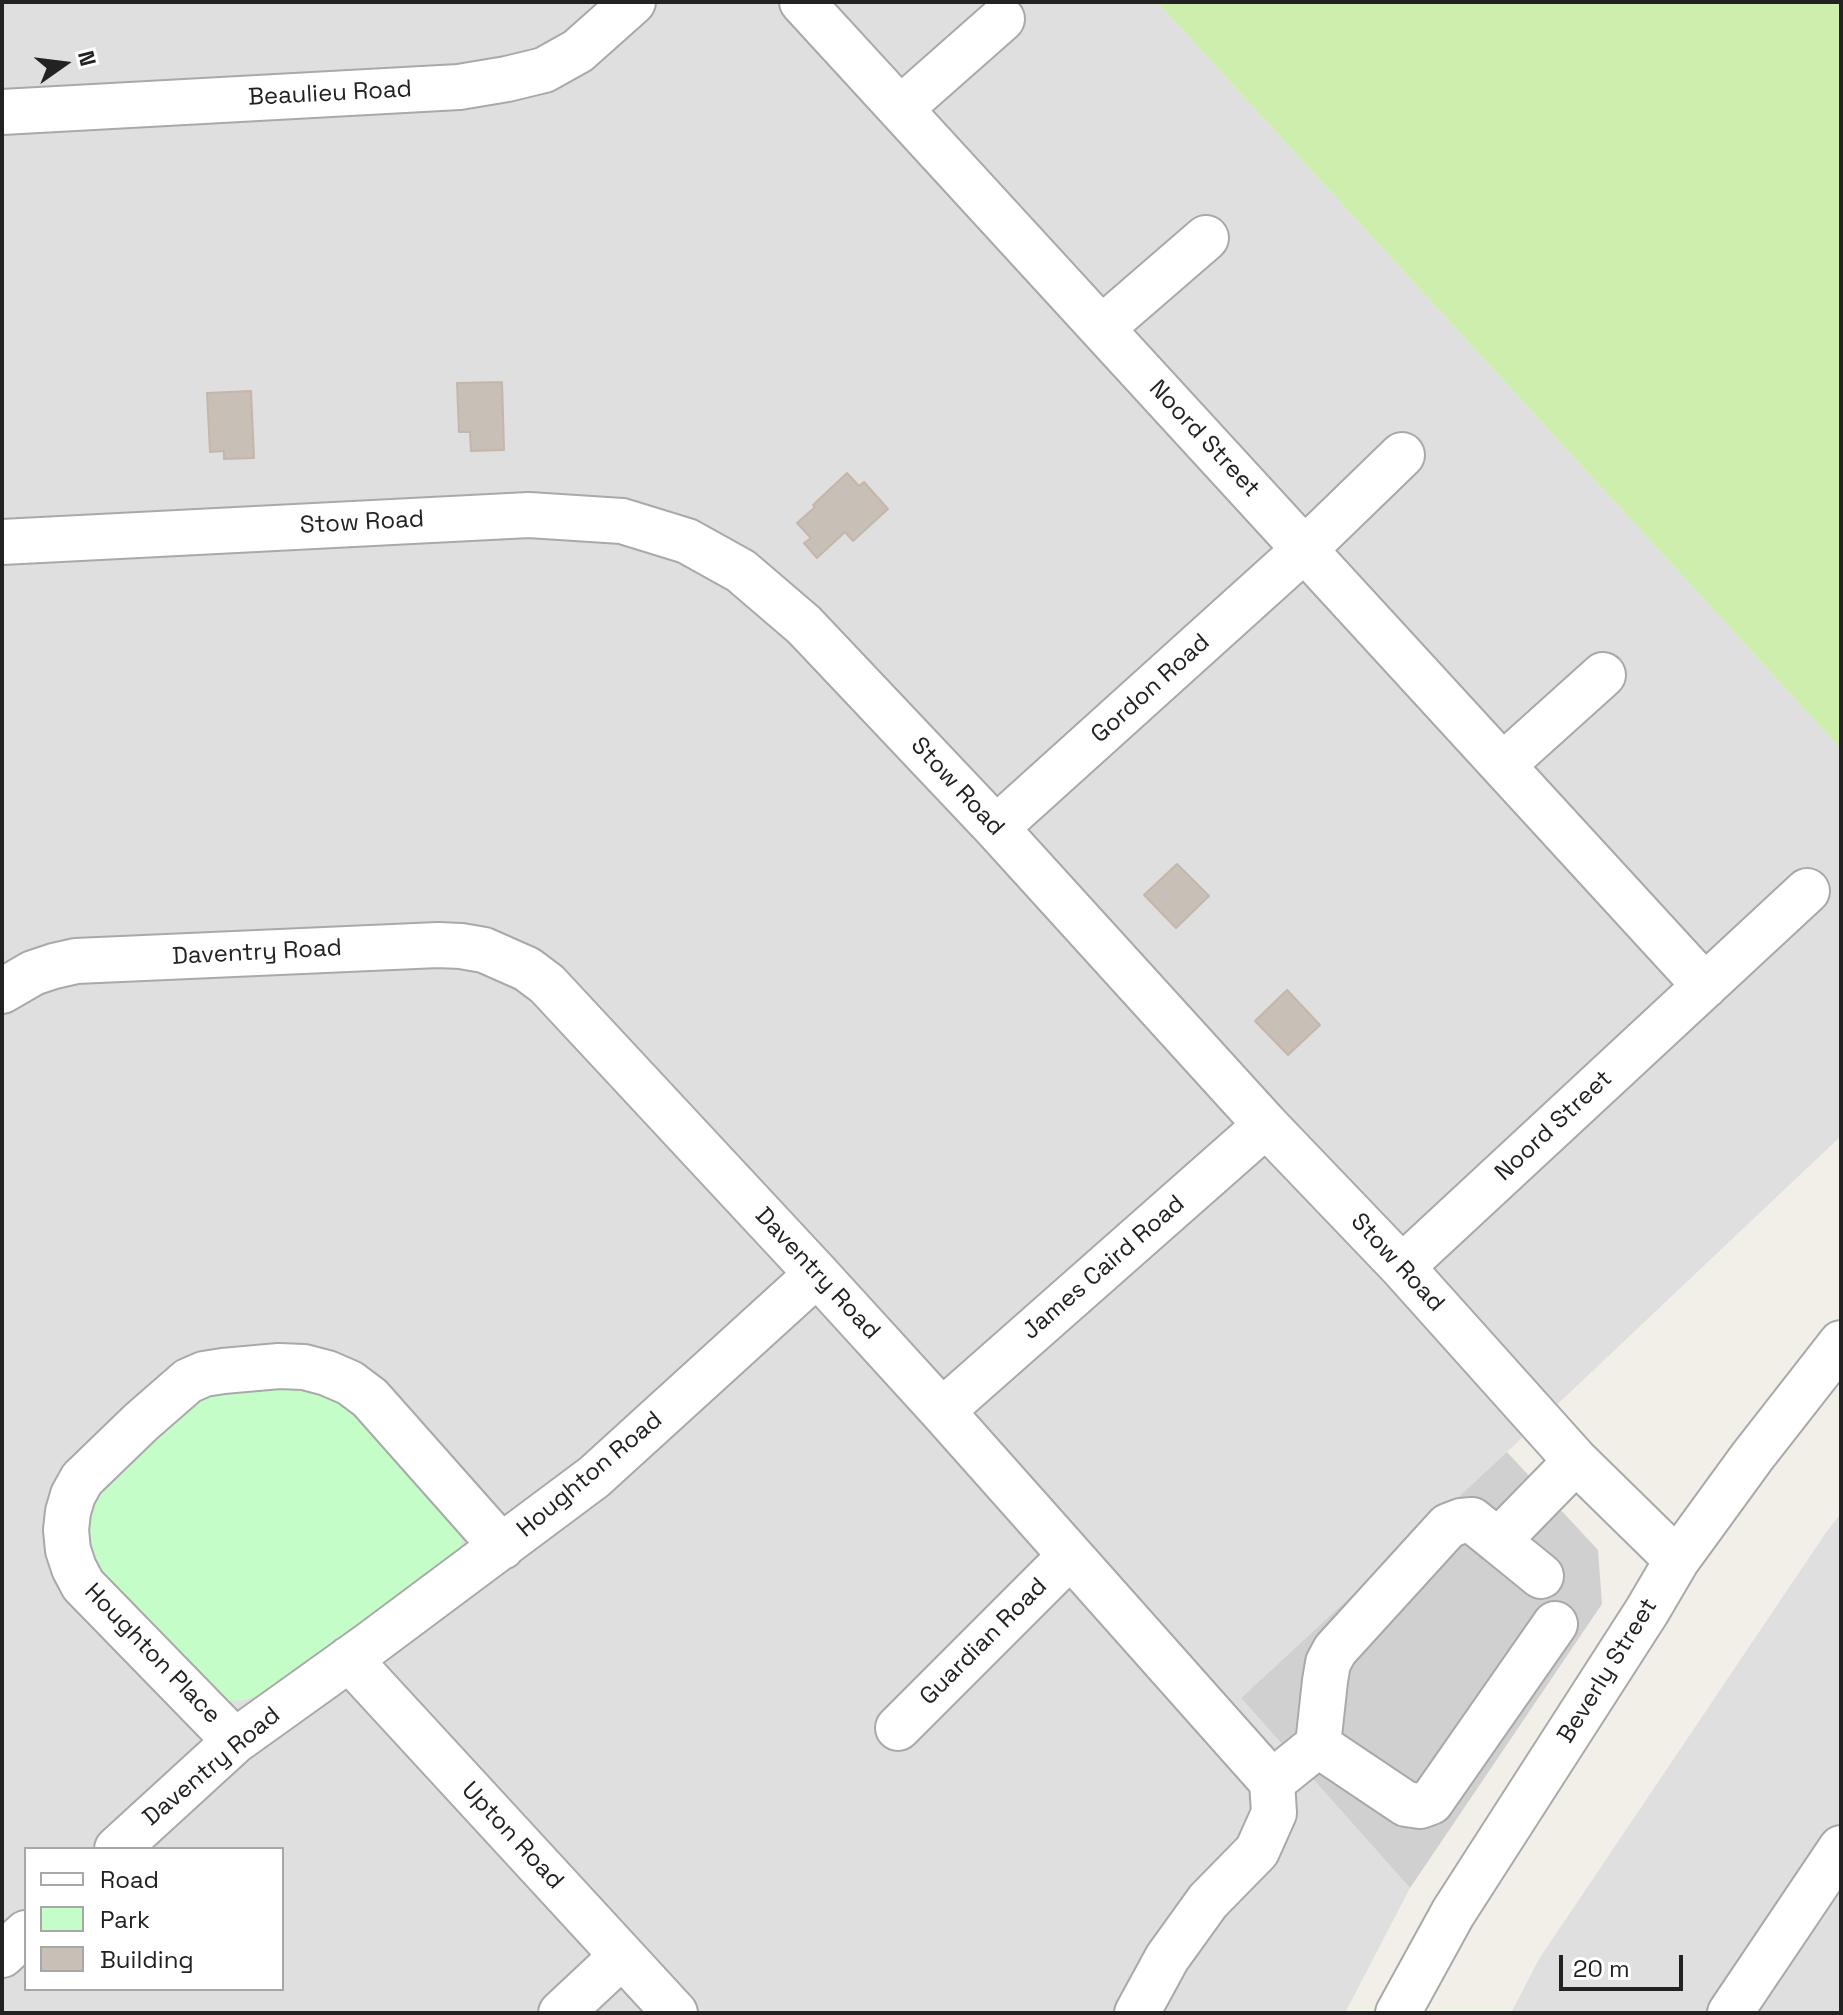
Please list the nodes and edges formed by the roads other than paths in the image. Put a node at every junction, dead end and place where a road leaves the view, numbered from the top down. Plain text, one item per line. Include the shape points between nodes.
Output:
1 (633, 2) edge
2 (802, 2) edge
3 (1002, 19) dead end
4 (900, 109) junction
5 (2, 112) edge
6 (1206, 238) dead end
7 (1102, 328) junction
8 (1402, 455) dead end
9 (2, 542) edge
10 (1305, 549) junction
11 (1603, 675) dead end
12 (1503, 765) junction
13 (996, 828) junction
14 (1807, 891) dead end
15 (1705, 986) junction
16 (2, 991) edge
17 (1266, 1125) junction
18 (1402, 1267) junction
19 (817, 1274) junction
20 (1841, 1343) edge
21 (942, 1411) junction
22 (1576, 1461) junction
23 (1498, 1541) junction
24 (502, 1547) junction
25 (1070, 1556) junction
26 (1677, 1560) junction
27 (1541, 1576) dead end
28 (1555, 1624) dead end
29 (349, 1659) junction
30 (898, 1728) dead end
31 (235, 1741) junction
32 (1318, 1745) junction
33 (1272, 1782) junction
34 (119, 1847) edge
35 (1841, 1848) edge
36 (24, 1935) edge
37 (2, 1955) edge
38 (622, 1956) junction
39 (561, 2013) edge
40 (675, 2013) edge
41 (1137, 2013) edge
42 (1398, 2013) edge
43 (1730, 2013) edge

1 - 5 street, Beaulieu Road via 578,51 544,70 507,79 459,87
2 - 4 street, Noord Street
3 - 4 street
4 - 7 street, Noord Street
6 - 7 street
7 - 10 street, Noord Street
8 - 10 street
9 - 13 street, Stow Road via 529,515 622,521 687,541 741,571 804,625
10 - 12 street, Noord Street
10 - 13 street, Gordon Road
11 - 12 street
12 - 15 street, Noord Street
13 - 17 street, Stow Road
14 - 15 street, Noord Street
15 - 18 street, Noord Street
16 - 19 street, Daventry Road via 33,973 76,961 438,945 484,950 547,984
17 - 18 street, Stow Road
17 - 21 street, James Caird Road
18 - 22 street, Stow Road
19 - 21 street, Daventry Road
19 - 24 street, Houghton Road via 594,1477
20 - 26 street, Beverly Street
21 - 25 street, Daventry Road
22 - 23 street
22 - 26 street, Stow Road
23 - 27 street
23 - 32 street via 1472,1520 1448,1526 1335,1650 1328,1663
24 - 29 street, Houghton Road
24 - 31 street, Houghton Place via 370,1398 350,1383 304,1367 279,1366 204,1374 188,1381 82,1479 68,1512 68,1550 83,1585
25 - 30 street, Guardian Road
25 - 33 street, Daventry Road
26 - 42 street, Beverly Street via 1453,1913
28 - 32 street via 1431,1802 1406,1804
29 - 31 street, Daventry Road
29 - 38 street, Upton Road
31 - 34 street, Daventry Road
32 - 33 street
33 - 41 street via 1274,1813 1257,1851 1208,1901 1167,1958
35 - 43 street
36 - 37 street
38 - 39 street
38 - 40 street, Upton Road

